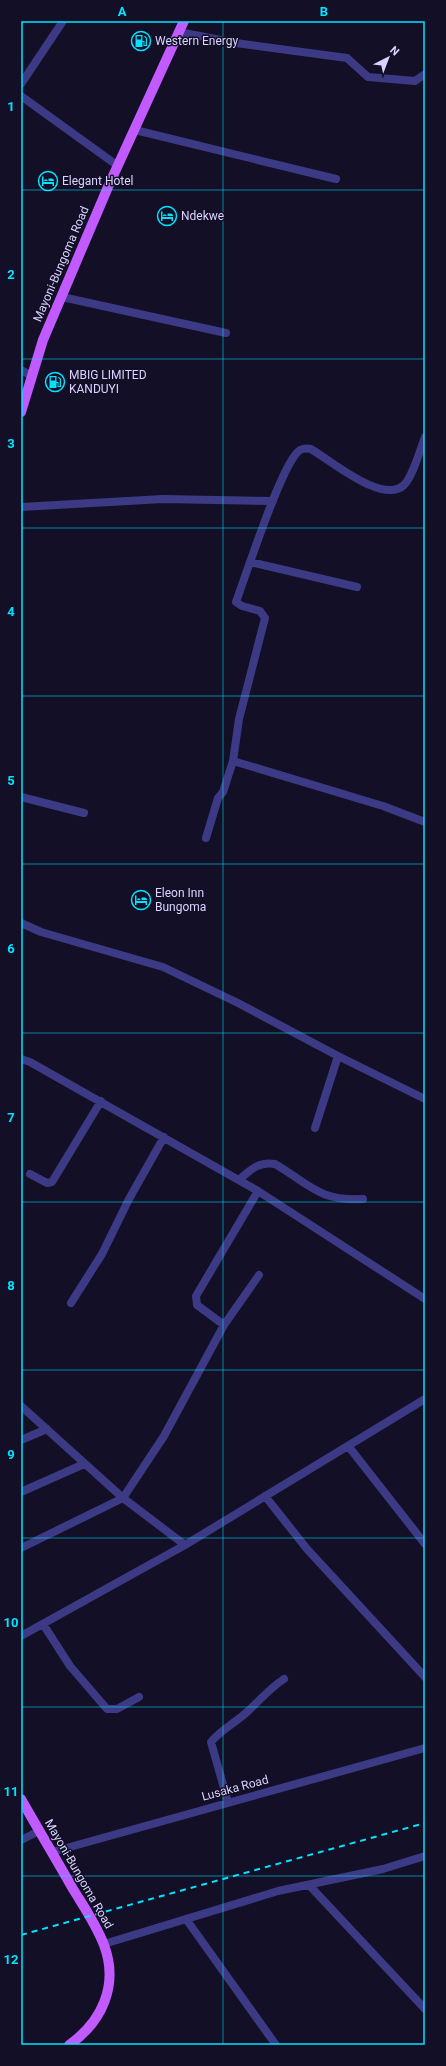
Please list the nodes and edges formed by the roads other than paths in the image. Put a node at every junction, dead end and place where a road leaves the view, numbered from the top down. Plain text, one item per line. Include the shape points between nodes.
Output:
1 (63, 21) edge
2 (184, 21) edge
3 (179, 32) junction
4 (425, 74) edge
5 (21, 84) edge
6 (21, 96) edge
7 (135, 130) junction
8 (118, 166) junction
9 (336, 179) dead end
10 (62, 297) junction
11 (226, 333) dead end
12 (21, 370) edge
13 (32, 376) junction
14 (21, 412) edge
15 (425, 437) edge
16 (273, 501) junction
17 (21, 507) edge
18 (250, 562) junction
19 (357, 587) dead end
20 (233, 762) junction
21 (21, 797) edge
22 (84, 813) dead end
23 (425, 822) edge
24 (206, 838) dead end
25 (21, 923) edge
26 (338, 1056) junction
27 (21, 1059) edge
28 (425, 1099) edge
29 (100, 1101) junction
30 (315, 1128) dead end
31 (164, 1137) junction
32 (30, 1174) dead end
33 (239, 1180) junction
34 (258, 1191) junction
35 (363, 1199) dead end
36 (259, 1275) dead end
37 (425, 1299) edge
38 (71, 1303) dead end
39 (224, 1325) junction
40 (425, 1399) edge
41 (21, 1406) edge
42 (47, 1429) junction
43 (21, 1440) edge
44 (349, 1447) junction
45 (84, 1464) junction
46 (21, 1492) edge
47 (265, 1496) junction
48 (123, 1498) junction
49 (425, 1544) edge
50 (185, 1545) junction
51 (21, 1548) edge
52 (43, 1624) junction
53 (21, 1636) edge
54 (425, 1677) edge
55 (284, 1679) dead end
56 (139, 1697) dead end
57 (425, 1748) edge
58 (21, 1798) edge
59 (228, 1802) junction
60 (39, 1831) junction
61 (21, 1840) edge
62 (52, 1852) junction
63 (425, 1856) edge
64 (309, 1885) junction
65 (186, 1918) junction
66 (104, 1944) junction
67 (425, 2009) edge
68 (69, 2045) edge
69 (276, 2045) edge

1 - 5 street
2 - 3 main road, Mayoni-Bungoma Road
3 - 4 street via 236,44 347,58 362,73 374,78 415,81
3 - 7 main road, Mayoni-Bungoma Road
6 - 8 street
7 - 8 main road, Mayoni-Bungoma Road
7 - 9 street
8 - 10 main road, Mayoni-Bungoma Road
10 - 11 street
10 - 13 main road, Mayoni-Bungoma Road via 43,340
12 - 13 street
13 - 14 main road, Mayoni-Bungoma Road
15 - 16 street via 409,477 399,488 385,490 370,486 307,448 296,454
16 - 17 street via 162,499
16 - 18 street
18 - 19 street
18 - 20 street via 236,602 260,611 265,618 239,719
20 - 23 street via 382,806
20 - 24 street via 223,792 218,798
21 - 22 street
25 - 26 street via 41,932 163,968 238,1003
26 - 28 street
26 - 30 street
27 - 29 street
29 - 31 street
29 - 32 street via 52,1182 47,1183
31 - 33 street
31 - 38 street via 102,1254
33 - 34 street
33 - 35 street via 255,1167 269,1163 275,1164 322,1194 343,1200
34 - 37 street
34 - 39 street via 196,1296 197,1305
36 - 39 street
39 - 48 street via 164,1436
40 - 44 street
41 - 42 street
42 - 43 street
42 - 45 street
44 - 47 street
44 - 49 street
45 - 46 street
45 - 48 street
47 - 50 street
47 - 54 street via 307,1549
48 - 50 street
48 - 51 street
50 - 52 street
52 - 53 street
52 - 56 street via 70,1666 107,1709 117,1709
55 - 59 street via 246,1713 217,1734 211,1742
57 - 59 street, Lusaka Road
58 - 60 main road, Mayoni-Bungoma Road
59 - 62 street, Lusaka Road
60 - 61 street
60 - 62 main road, Mayoni-Bungoma Road
62 - 66 main road, Mayoni-Bungoma Road via 90,1915
63 - 64 street via 383,1869
64 - 65 street
64 - 67 street
65 - 66 street
65 - 69 street
66 - 68 main road, Mayoni-Bungoma Road via 110,1974 104,2006 88,2029

